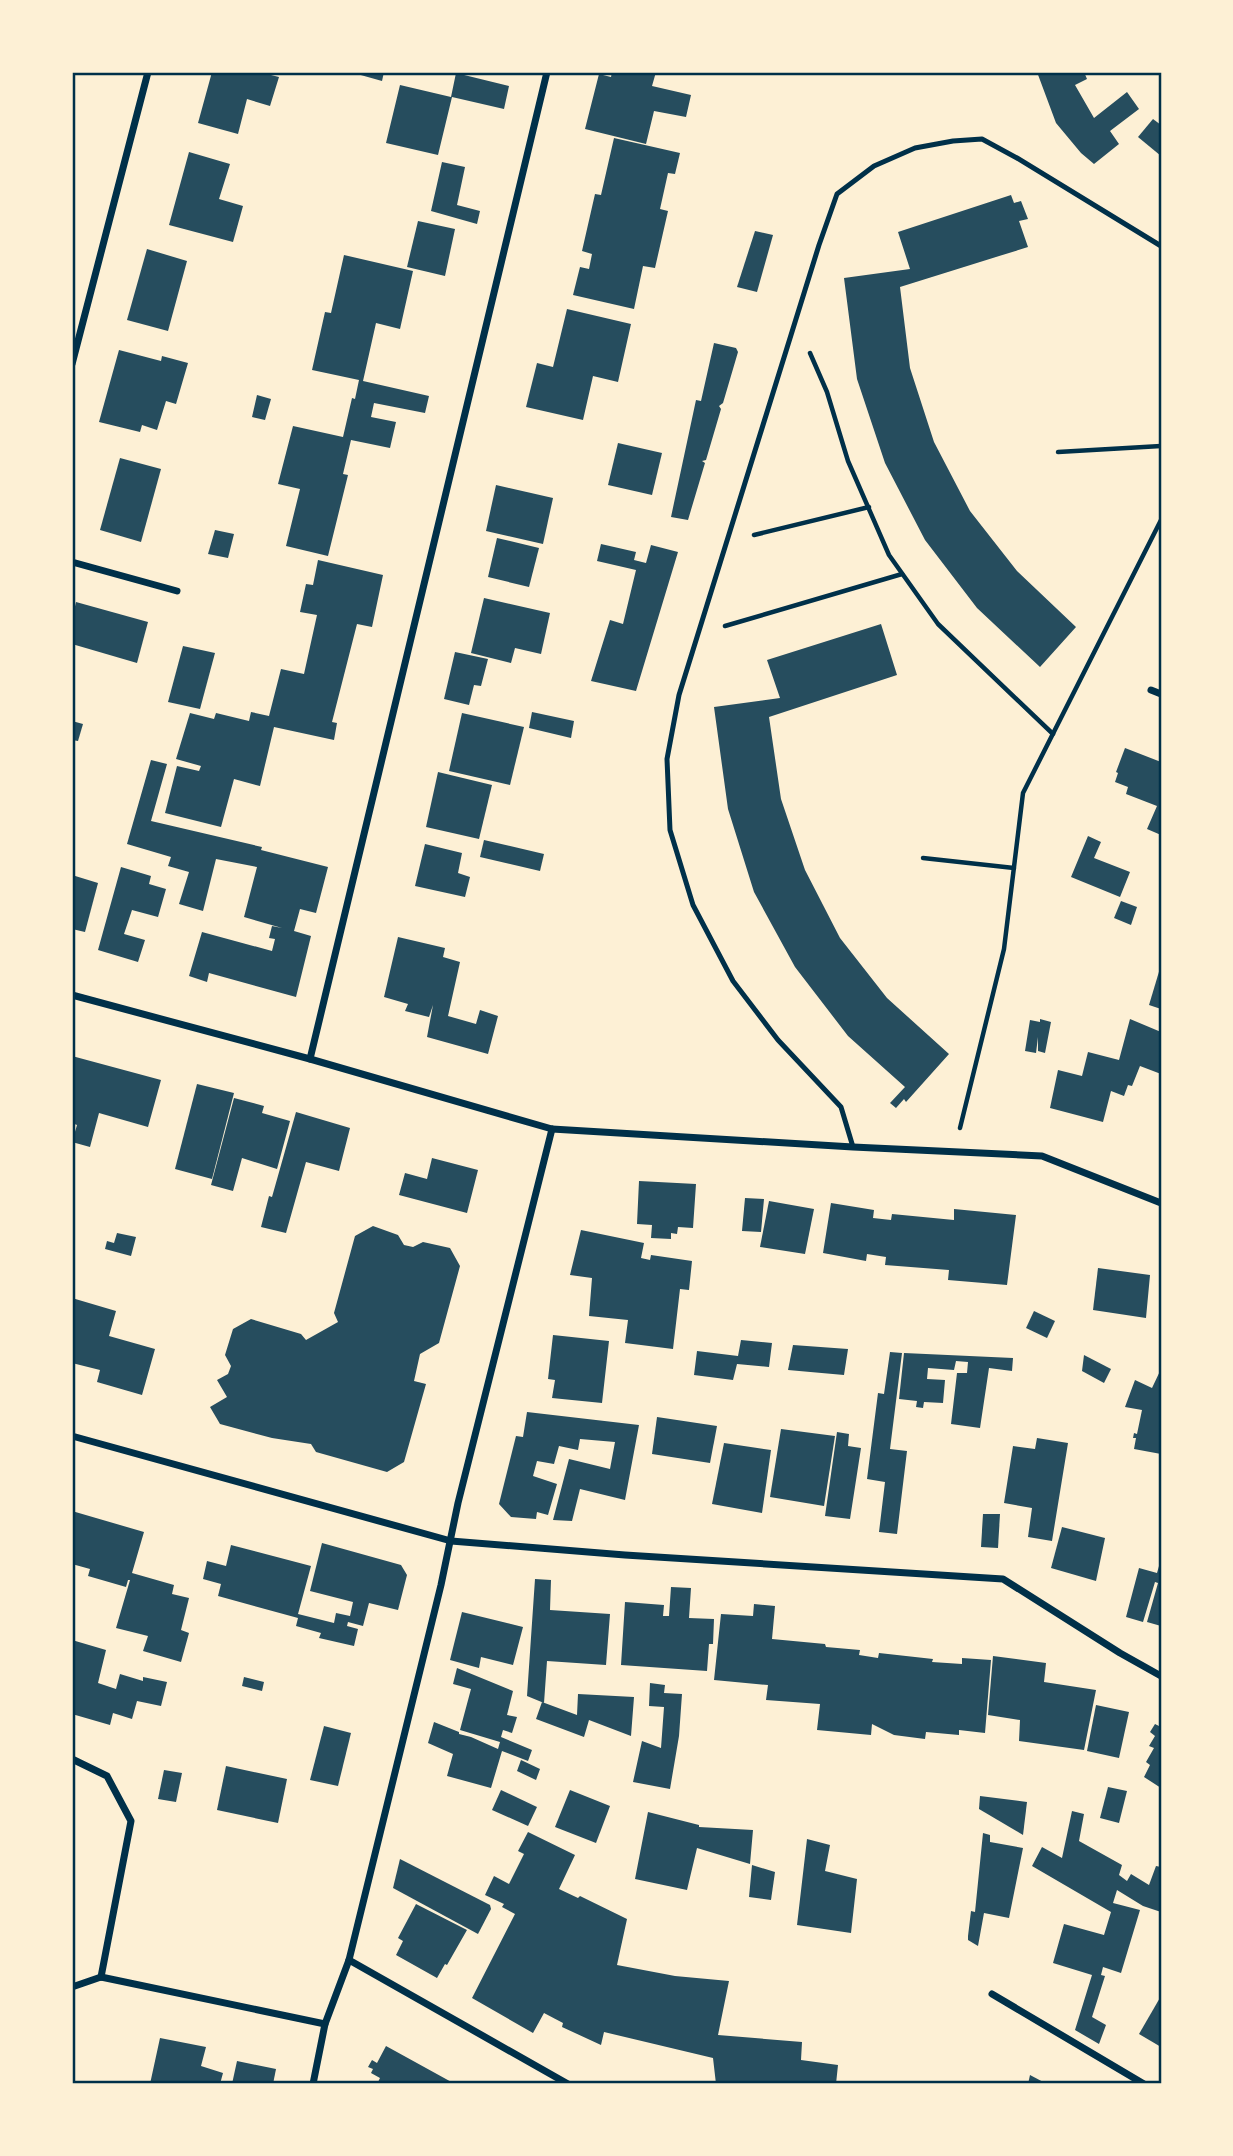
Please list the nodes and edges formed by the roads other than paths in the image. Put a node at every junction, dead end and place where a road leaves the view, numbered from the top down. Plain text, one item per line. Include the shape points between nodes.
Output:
1 (148, 72) edge
2 (547, 72) edge
3 (1161, 246) edge
4 (72, 364) edge
5 (72, 562) edge
6 (177, 591) dead end
7 (1151, 690) dead end
8 (1161, 694) edge
9 (72, 995) edge
10 (310, 1059) junction
11 (552, 1129) junction
12 (853, 1147) junction
13 (1161, 1203) edge
14 (72, 1436) edge
15 (451, 1541) junction
16 (1161, 1676) edge
17 (72, 1759) edge
18 (349, 1960) junction
19 (101, 1977) junction
20 (72, 1987) edge
21 (992, 1994) dead end
22 (325, 2024) junction
23 (313, 2084) edge
24 (568, 2084) edge
25 (1144, 2084) edge

1 - 4 street
2 - 10 street
3 - 12 lane via 982,139 915,148 873,166 837,194 679,695 667,758 670,830 693,905 733,981 778,1040 841,1107
5 - 6 street
7 - 8 street
9 - 10 street
10 - 11 street
11 - 12 street
11 - 15 street
12 - 13 street via 1042,1156
14 - 15 street
15 - 16 street via 1003,1579
15 - 18 street
17 - 19 street via 107,1776 131,1821
18 - 22 street
18 - 24 street
19 - 20 street
19 - 22 street
21 - 25 street
22 - 23 street

